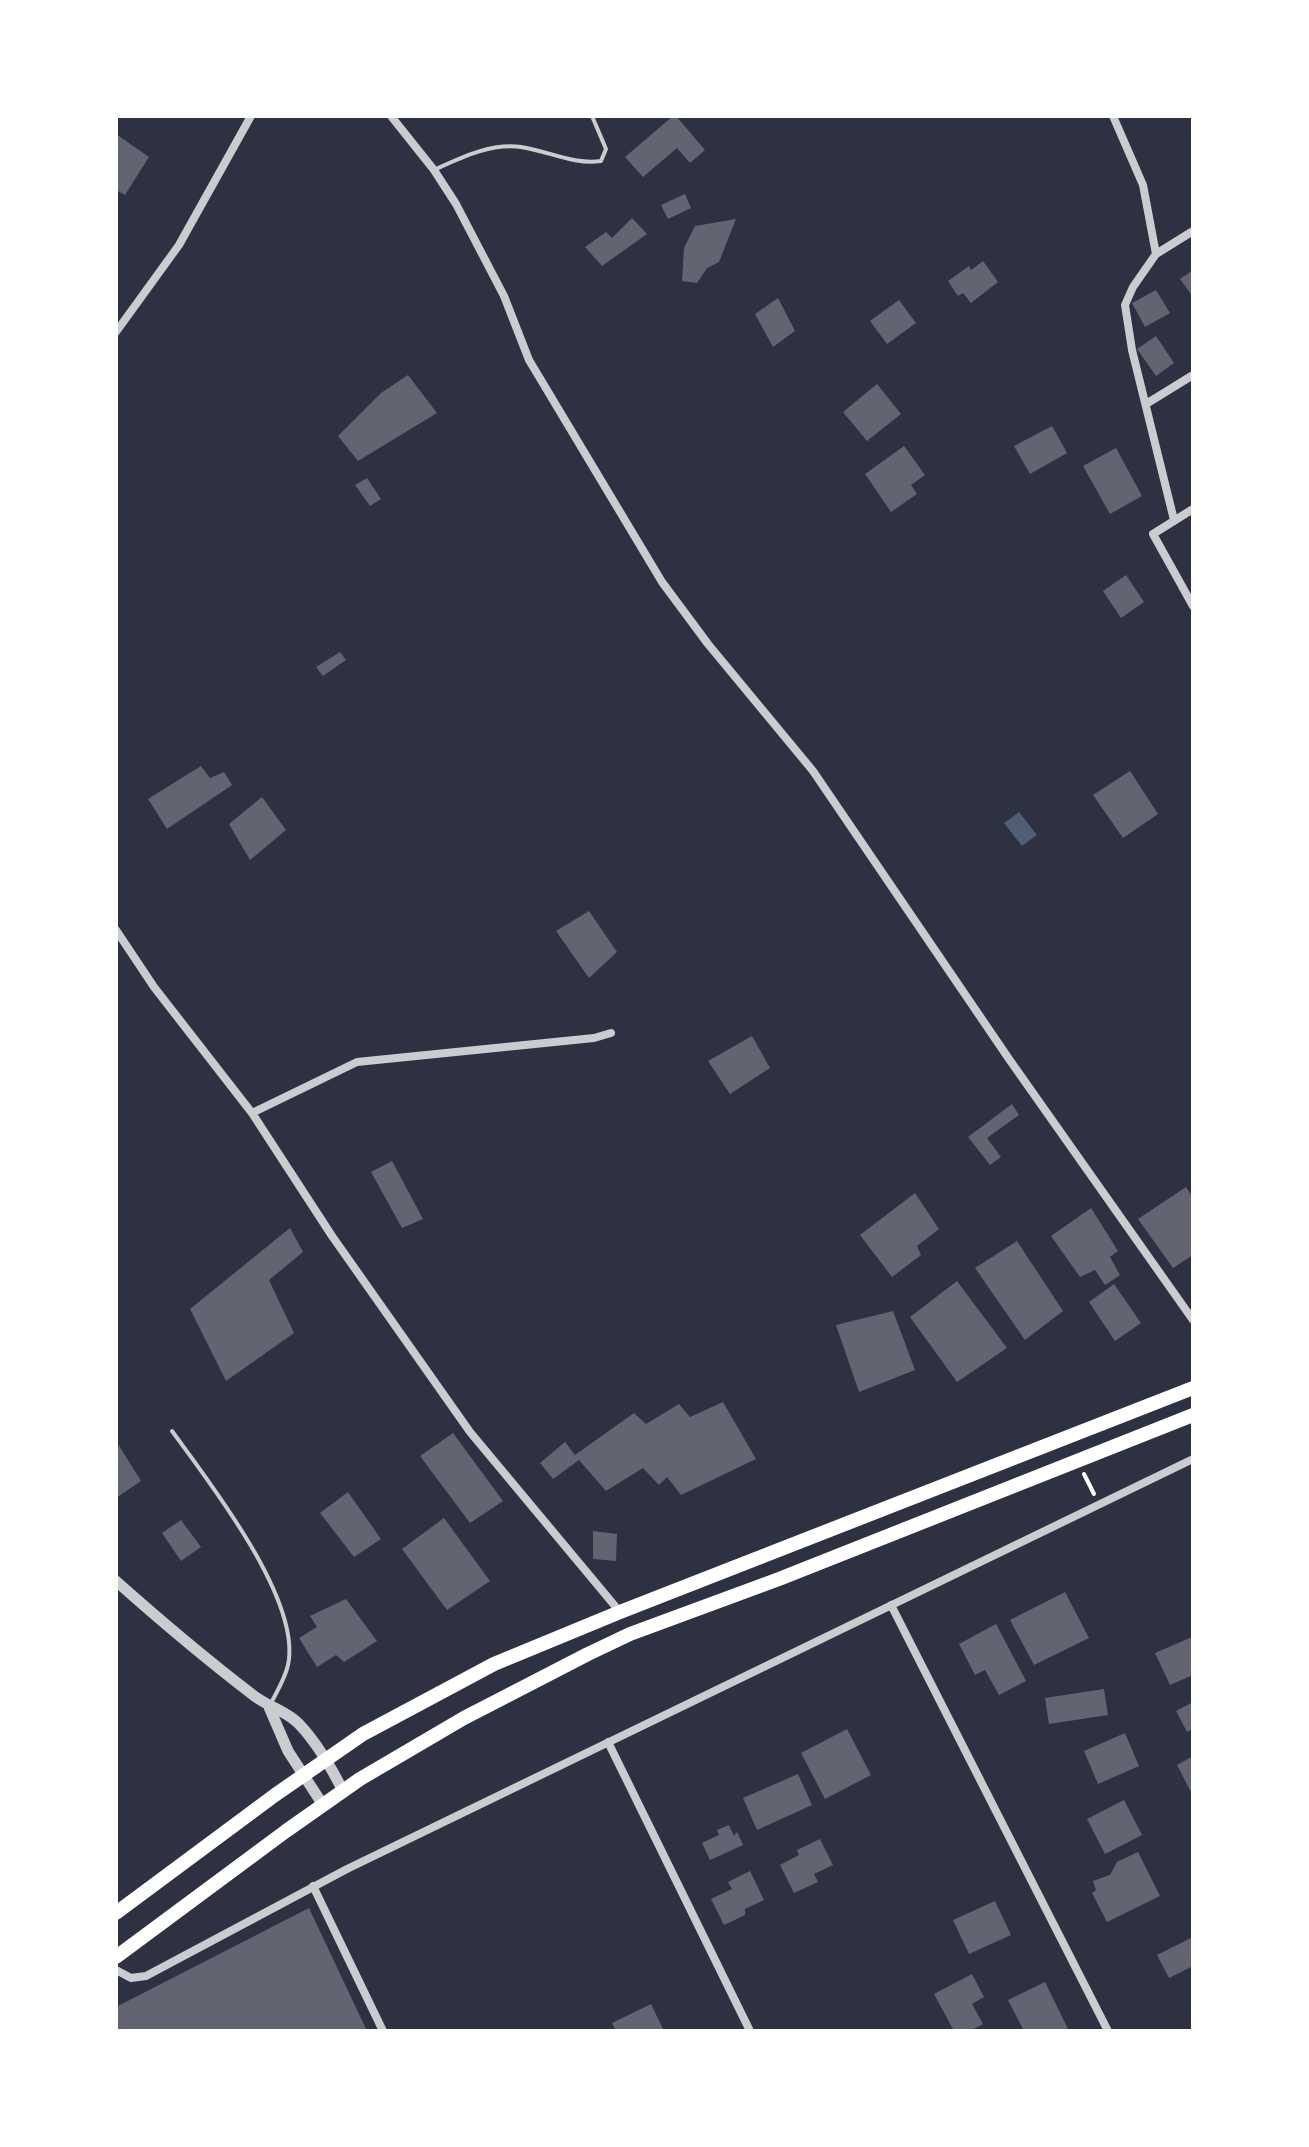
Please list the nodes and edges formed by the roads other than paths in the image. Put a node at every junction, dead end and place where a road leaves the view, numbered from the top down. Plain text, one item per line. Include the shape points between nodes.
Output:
1 (251, 116) edge
2 (391, 116) edge
3 (592, 116) edge
4 (1113, 116) edge
5 (434, 170) junction
6 (1193, 231) edge
7 (1156, 254) junction
8 (116, 332) edge
9 (1193, 375) edge
10 (1146, 404) junction
11 (1193, 509) edge
12 (1174, 520) junction
13 (1193, 606) edge
14 (116, 930) edge
15 (611, 1033) dead end
16 (252, 1113) junction
17 (1193, 1320) edge
18 (1193, 1388) edge
19 (1193, 1415) edge
20 (172, 1431) dead end
21 (1193, 1459) edge
22 (116, 1581) edge
23 (891, 1605) junction
24 (620, 1612) junction
25 (269, 1707) junction
26 (608, 1742) junction
27 (326, 1760) junction
28 (303, 1775) junction
29 (343, 1791) junction
30 (323, 1805) junction
31 (313, 1886) junction
32 (116, 1913) edge
33 (116, 1957) edge
34 (116, 1970) edge
35 (383, 2031) edge
36 (750, 2031) edge
37 (1108, 2031) edge

1 - 8 street via 179,245
2 - 5 street
3 - 5 lane via 606,149 601,161 495,148
4 - 7 street via 1143,185
5 - 17 street via 504,296 529,360 662,582 813,771
6 - 7 street
7 - 10 street via 1125,305
9 - 10 street
10 - 12 street
11 - 12 street
12 - 13 street via 1153,534
14 - 16 street
15 - 16 street via 357,1062
16 - 24 street via 470,1432
18 - 24 main road
19 - 29 main road via 630,1634 464,1718
20 - 25 lane via 228,1508 287,1623 288,1664
21 - 23 street
22 - 25 street
23 - 26 street
23 - 37 street
24 - 27 main road via 443,1689
25 - 27 street via 298,1722
25 - 28 street
26 - 31 street
26 - 36 street
27 - 28 main road
27 - 29 street
28 - 30 street
28 - 32 main road
29 - 30 main road
30 - 33 main road
31 - 34 street via 146,1976 131,1978
31 - 35 street

